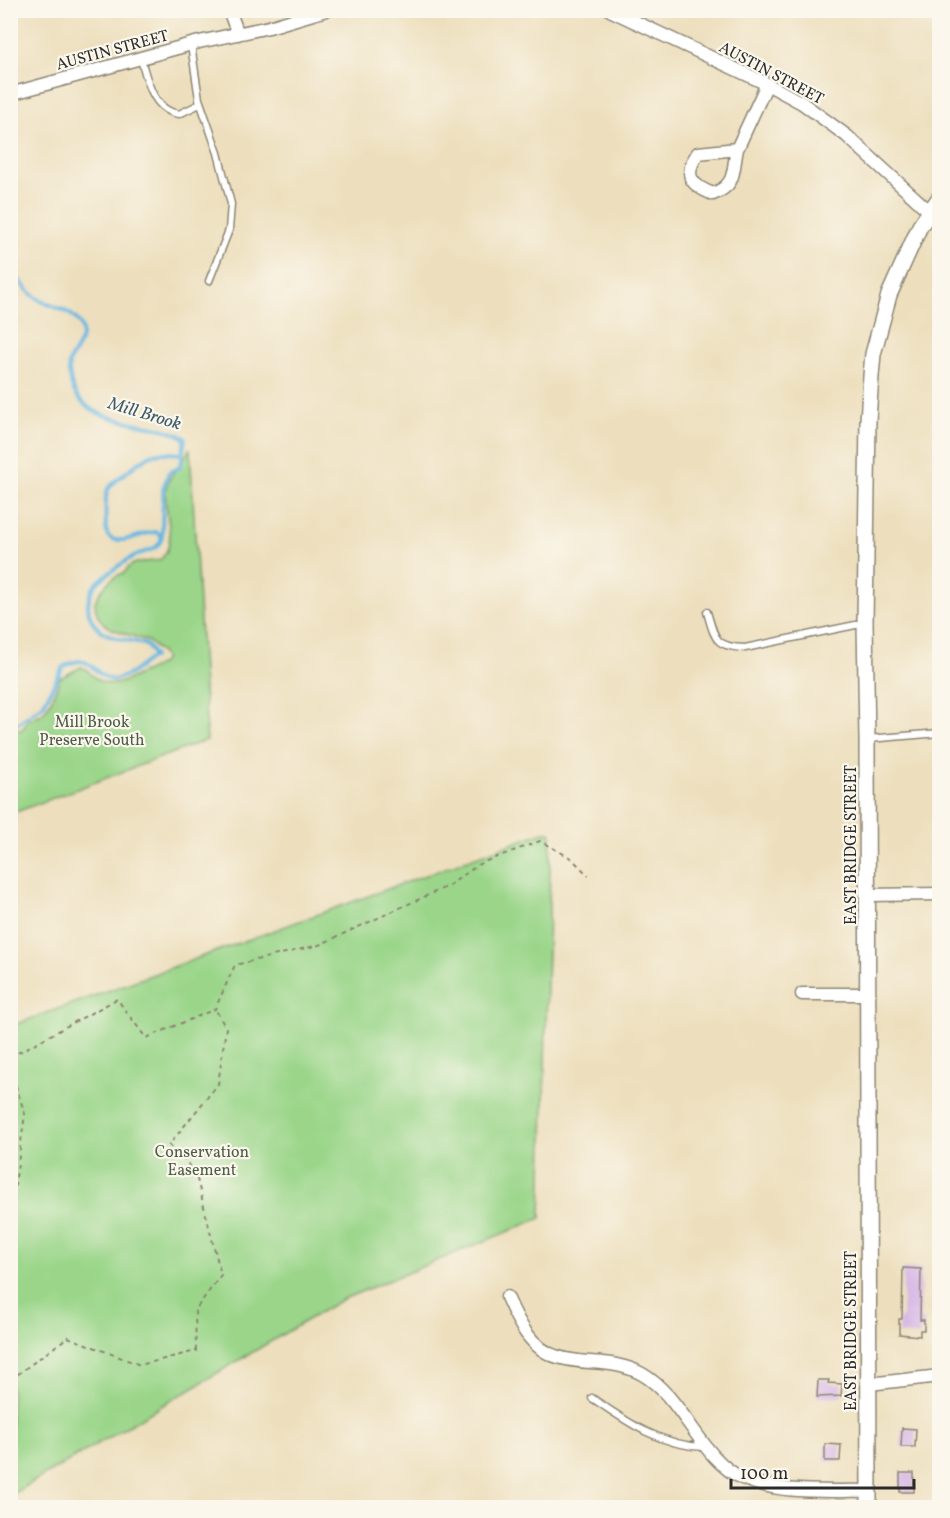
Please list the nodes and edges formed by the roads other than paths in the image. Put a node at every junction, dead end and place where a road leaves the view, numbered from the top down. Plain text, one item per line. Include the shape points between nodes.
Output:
1 (229, 10) edge
2 (326, 10) edge
3 (610, 10) edge
4 (238, 34) junction
5 (191, 45) junction
6 (141, 59) junction
7 (767, 84) junction
8 (10, 94) edge
9 (200, 104) junction
10 (737, 149) dead end
11 (939, 197) edge
12 (929, 211) junction
13 (208, 281) dead end
14 (707, 612) dead end
15 (865, 623) junction
16 (939, 733) edge
17 (867, 740) junction
18 (939, 894) edge
19 (868, 895) junction
20 (802, 994) dead end
21 (868, 994) junction
22 (507, 1297) dead end
23 (939, 1376) edge
24 (869, 1384) junction
25 (592, 1398) dead end
26 (708, 1447) junction
27 (868, 1491) junction
28 (869, 1508) edge

1 - 4 street
2 - 4 street, AUSTIN STREET
3 - 7 street, AUSTIN STREET
4 - 5 street, AUSTIN STREET
5 - 6 street, AUSTIN STREET
5 - 9 lane
6 - 8 street, AUSTIN STREET
6 - 9 lane via 149,84 168,112 179,114
7 - 10 street
7 - 12 street, AUSTIN STREET via 802,103 847,136
9 - 13 lane via 219,153 231,204 229,230
11 - 12 street, EAST BRIDGE STREET
12 - 15 street, EAST BRIDGE STREET via 889,295 873,354 868,420
14 - 15 lane via 713,633 726,648 745,648
15 - 17 street, EAST BRIDGE STREET
16 - 17 lane
17 - 19 street, EAST BRIDGE STREET
18 - 19 street
19 - 21 street, EAST BRIDGE STREET
20 - 21 street
21 - 24 street, EAST BRIDGE STREET
22 - 26 street via 524,1330 543,1350 557,1357 614,1364 642,1374 672,1401
23 - 24 street
24 - 27 street, EAST BRIDGE STREET
25 - 26 lane via 658,1438 687,1447
26 - 27 street via 731,1472 758,1484
27 - 28 street, EAST BRIDGE STREET

